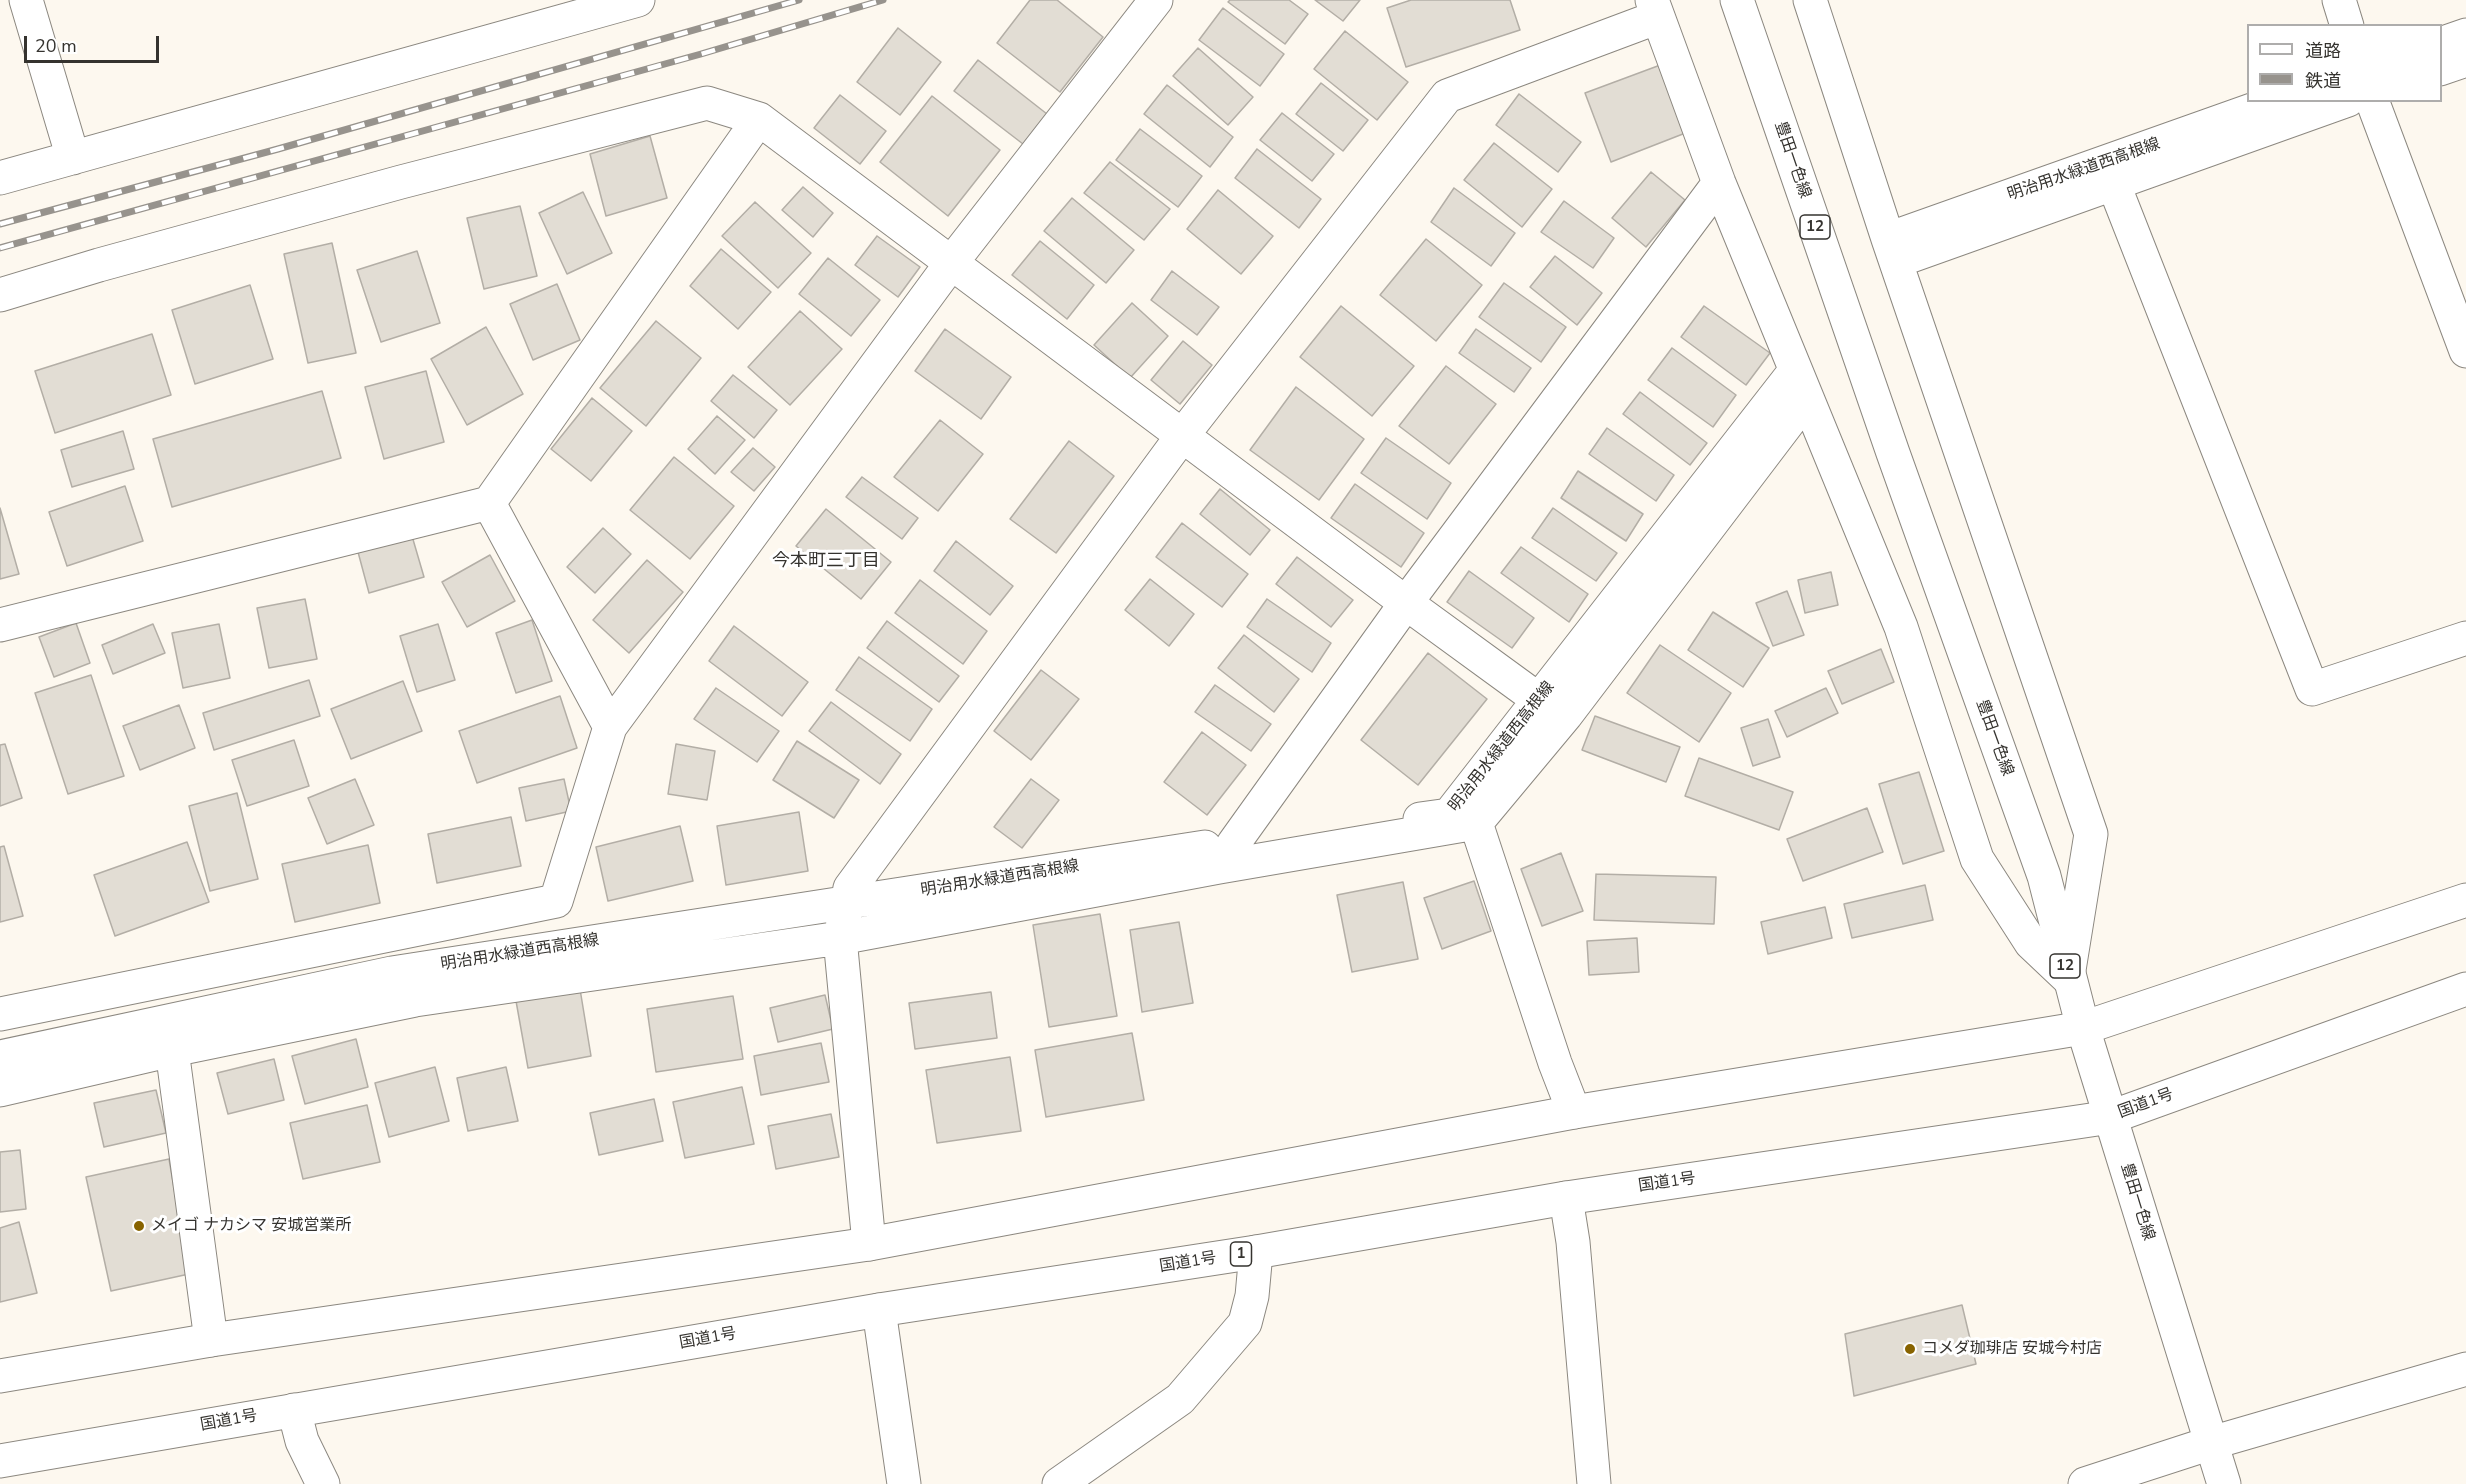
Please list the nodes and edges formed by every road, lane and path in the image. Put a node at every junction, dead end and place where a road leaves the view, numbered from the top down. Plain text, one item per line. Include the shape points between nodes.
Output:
1 (26, 0) edge
2 (638, 0) edge
3 (1155, 0) edge
4 (1737, 0) edge
5 (1810, 0) edge
6 (2339, 0) edge
7 (1655, 8) edge
8 (2346, 24) edge
9 (2466, 34) edge
10 (2442, 43) edge
11 (2466, 60) edge
12 (2442, 68) edge
13 (2275, 102) edge
14 (2342, 102) edge
15 (2373, 102) edge
16 (759, 119) junction
17 (73, 158) junction
18 (0, 178) edge
19 (1719, 183) junction
20 (2114, 185) junction
21 (1892, 250) junction
22 (952, 262) junction
23 (0, 295) edge
24 (2466, 351) edge
25 (1801, 385) junction
26 (1182, 436) junction
27 (489, 502) junction
28 (1406, 603) junction
29 (0, 625) edge
30 (2466, 638) edge
31 (1553, 708) junction
32 (610, 727) junction
33 (1476, 823) junction
34 (1226, 855) junction
35 (2466, 900) edge
36 (847, 904) junction
37 (840, 938) junction
38 (2068, 978) junction
39 (2466, 989) edge
40 (0, 1014) edge
41 (2083, 1028) junction
42 (172, 1050) junction
43 (0, 1057) edge
44 (0, 1090) edge
45 (1574, 1112) junction
46 (2111, 1117) junction
47 (1566, 1198) junction
48 (868, 1244) junction
49 (1256, 1252) junction
50 (879, 1310) junction
51 (211, 1340) junction
52 (2466, 1368) edge
53 (0, 1376) edge
54 (294, 1410) junction
55 (2211, 1443) junction
56 (0, 1461) edge
57 (323, 1484) edge
58 (904, 1484) edge
59 (1059, 1484) edge
60 (1594, 1484) edge
61 (2085, 1484) edge
62 (2224, 1484) edge

1 - 17 main road
2 - 17 main road
3 - 22 main road
4 - 38 main road, 豊田一色線 / 12 via 2044,876
5 - 21 main road
6 - 8 main road
7 - 19 main road
7 - 26 main road via 1447,96
9 - 10 main road
11 - 12 main road
13 - 21 main road, 明治用水緑道西高根線
14 - 20 main road
15 - 24 main road
16 - 22 main road
16 - 23 main road via 707,103 99,264
16 - 27 main road
17 - 18 main road
19 - 25 main road
19 - 28 main road
20 - 21 main road
20 - 30 main road via 2312,689
21 - 38 main road via 2091,834
22 - 26 main road
22 - 32 main road
25 - 31 main road
25 - 38 main road via 1901,627 1977,859 2031,942
26 - 28 main road
26 - 36 main road via 850,888
27 - 29 main road
27 - 32 main road
28 - 31 main road
28 - 34 main road
31 - 33 main road
31 - 34 main road, 明治用水緑道西高根線 via 1449,815
32 - 40 main road via 556,901
33 - 34 main road
33 - 45 main road
34 - 36 main road, 明治用水緑道西高根線
34 - 37 main road
35 - 41 main road
36 - 37 main road
36 - 43 main road, 明治用水緑道西高根線 via 392,973
37 - 42 main road via 415,1000
37 - 48 main road
38 - 41 main road, 豊田一色線 / 12
39 - 46 main road, 国道1号 / 1
41 - 45 main road
41 - 46 main road, 豊田一色線 / 12
42 - 44 main road
42 - 51 main road
45 - 48 main road
46 - 47 main road, 国道1号 / 1
46 - 55 main road, 豊田一色線 / 12
47 - 49 main road, 国道1号 / 1
47 - 60 main road
48 - 51 main road
49 - 50 main road, 国道1号 / 1
49 - 59 main road via 1245,1323 1180,1400
50 - 54 main road, 国道1号 / 1
50 - 58 main road
51 - 53 main road
52 - 55 main road
54 - 56 main road, 国道1号 / 1
54 - 57 main road via 302,1441
55 - 61 main road
55 - 62 main road, 豊田一色線 / 12

